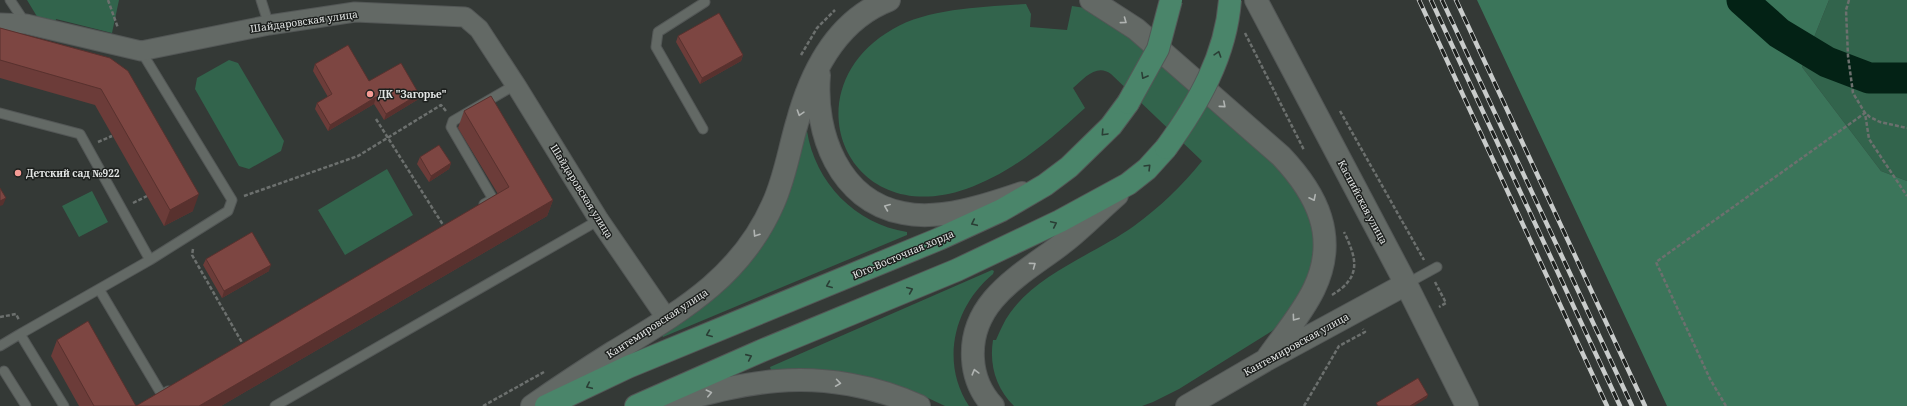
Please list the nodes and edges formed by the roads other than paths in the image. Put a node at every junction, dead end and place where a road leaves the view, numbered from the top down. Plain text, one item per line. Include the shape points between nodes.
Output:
1 (10, 0) edge
2 (261, 0) edge
3 (889, 0) edge
4 (1091, 0) edge
5 (1171, 0) edge
6 (1230, 0) edge
7 (1256, 0) edge
8 (705, 2) dead end
9 (0, 23) edge
10 (26, 24) junction
11 (269, 25) junction
12 (133, 48) junction
13 (809, 62) junction
14 (517, 87) junction
15 (0, 113) edge
16 (704, 129) dead end
17 (1128, 184) junction
18 (1046, 185) junction
19 (475, 210) edge
20 (599, 220) junction
21 (150, 260) junction
22 (1433, 269) road end
23 (1406, 284) junction
24 (99, 289) junction
25 (666, 319) junction
26 (23, 333) junction
27 (0, 346) edge
28 (1266, 360) junction
29 (4, 371) dead end
30 (176, 387) edge
31 (26, 406) edge
32 (64, 406) edge
33 (275, 406) edge
34 (532, 406) edge
35 (546, 406) edge
36 (636, 406) edge
37 (658, 406) edge
38 (919, 406) edge
39 (993, 406) edge
40 (1187, 406) edge
41 (1467, 406) edge

1 - 10 lane
2 - 11 lane
3 - 13 main road, Кантемировская улица via 851,23 829,47
4 -> 28 main road via 1136,29 1281,156 1314,198 1325,240 1319,278 1307,302
5 -> 18 main road, Юго-Восточная хорда, bridge via 1158,49 1128,103 1091,147
17 -> 6 main road, bridge via 1147,169 1166,148 1195,106 1218,57 1226,29
7 - 23 main road, Каспийская улица
8 - 16 lane via 658,32 656,47
9 - 10 street, Шайдаровская улица
10 - 12 street, Шайдаровская улица
11 - 12 street, Шайдаровская улица
11 - 14 street, Шайдаровская улица via 355,12 465,17 479,29
12 - 21 lane via 232,200 228,211
18 -> 13 main road via 961,211 925,215 903,213 879,204 852,185 840,172 834,160 827,144 819,111 818,89
13 -> 25 main road, Кантемировская улица via 804,100 782,181 766,219 746,249 714,285
14 - 19 lane via 508,89 453,121 451,127 493,199
14 - 20 street, Шайдаровская улица
15 - 21 lane via 80,134
36 -> 17 main road via 957,270 1060,221
39 -> 17 main road via 981,389 974,370 975,335 982,315 992,300 1010,282 1067,240
18 -> 35 main road, Юго-Восточная хорда via 1002,210 939,239 628,367
20 - 25 street, Шайдаровская улица
20 - 33 lane
21 - 24 lane
22 - 23 lane
23 - 28 main road, Кантемировская улица
23 - 41 main road, Каспийская улица
24 - 26 lane
24 - 30 lane via 162,395
25 - 34 main road, Кантемировская улица
26 - 27 lane
26 - 32 lane
28 - 40 main road, Кантемировская улица
29 - 31 lane
37 -> 38 main road via 749,384 803,380 879,391

